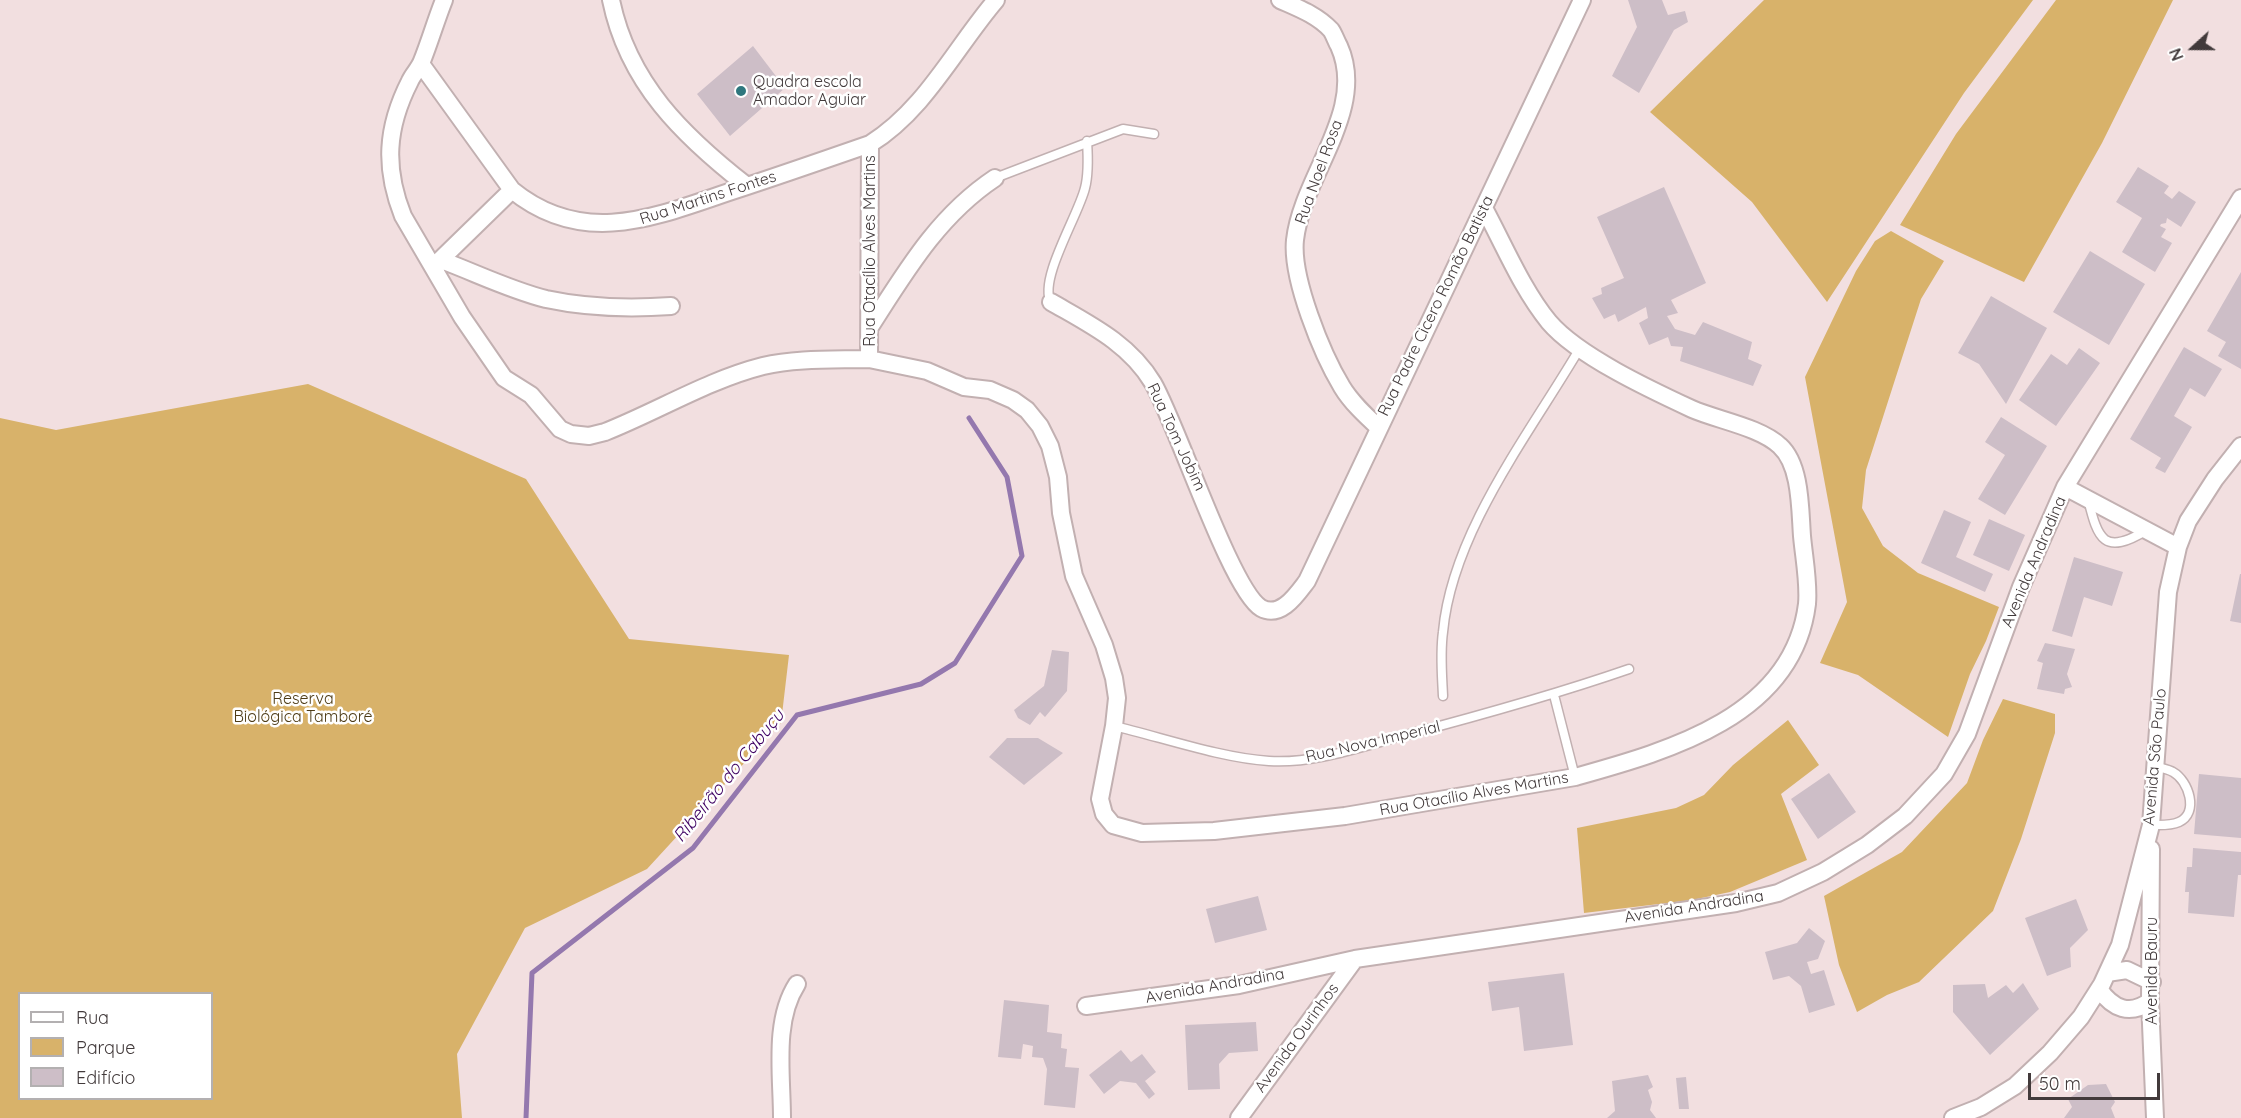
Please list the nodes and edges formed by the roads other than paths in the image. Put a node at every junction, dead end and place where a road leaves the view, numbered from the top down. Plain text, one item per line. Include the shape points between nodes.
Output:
1 (444, 0) edge
2 (611, 0) edge
3 (996, 0) edge
4 (1280, 0) edge
5 (1582, 0) edge
6 (421, 64) junction
7 (1154, 134) dead end
8 (1087, 141) junction
9 (870, 144) junction
10 (995, 178) joint
11 (747, 186) junction
12 (512, 190) junction
13 (2241, 198) edge
14 (1484, 207) junction
15 (437, 263) junction
16 (1051, 302) joint
17 (671, 306) dead end
18 (869, 328) junction
19 (1580, 348) junction
20 (869, 359) junction
21 (1378, 427) junction
22 (2241, 446) edge
23 (2065, 487) junction
24 (2088, 499) junction
25 (2147, 530) junction
26 (2178, 547) junction
27 (1284, 606) joint
28 (1629, 669) dead end
29 (1554, 695) junction
30 (1443, 696) dead end
31 (1114, 726) junction
32 (2155, 766) junction
33 (1575, 777) junction
34 (2151, 825) junction
35 (1355, 959) junction
36 (2107, 973) junction
37 (2152, 982) junction
38 (797, 984) dead end
39 (2099, 989) junction
40 (2150, 1001) junction
41 (1086, 1006) dead end
42 (782, 1118) edge
43 (1239, 1118) edge
44 (1953, 1118) edge
45 (2155, 1118) edge

1 - 6 street, Rua Otacílio Alves Martins
2 - 11 street via 624,45 668,117
3 - 9 street, Rua Martins Fontes via 914,108
4 - 21 street, Rua Noel Rosa via 1313,15 1332,31 1348,79 1344,103 1302,209 1295,241 1296,272 1342,387
5 - 14 street, Rua Padre Cicero Romão Batista
6 - 12 street, Rua Martins Fontes
6 - 15 street, Rua Otacílio Alves Martins via 397,114 389,165 403,216
7 - 8 lane via 1123,129
8 - 10 lane
8 - 16 lane, Rua Tom Jobim via 1086,186 1049,278
9 - 11 street, Rua Martins Fontes
9 - 18 street, Rua Otacílio Alves Martins
10 - 18 street via 972,193 924,244
11 - 12 street, Rua Martins Fontes via 620,224 554,216
12 - 15 street
13 - 23 street, Avenida Andradina
14 - 19 street, Rua Otacílio Alves Martins via 1550,322
14 - 21 street, Rua Padre Cicero Romão Batista
15 - 17 street via 544,298 588,307
15 - 20 street, Rua Otacílio Alves Martins via 472,332 504,378 531,395 560,429 571,434 589,436 605,432 718,381 763,367 789,362
16 - 27 street, Rua Tom Jobim via 1094,325 1128,352 1152,382 1246,591 1259,607 1268,610
18 - 20 street, Rua Otacílio Alves Martins
19 - 30 lane via 1478,516 1451,589 1443,630
19 - 33 street, Rua Otacílio Alves Martins via 1692,409 1771,438 1781,446 1789,457 1799,504 1807,602 1801,633 1784,668 1768,689 1741,712 1704,732
20 - 31 street, Rua Otacílio Alves Martins via 927,371 964,387 990,390 1027,410 1040,426 1058,477 1074,576 1114,678
21 - 27 street, Rua Padre Cicero Romão Batista via 1307,581
22 - 26 street, Avenida São Paulo via 2188,521
23 - 24 street
23 - 35 street, Avenida Andradina via 2021,587 1967,734 1944,774 1905,816 1866,845 1823,872 1778,893 1736,903
24 - 25 street
24 - 25 lane via 2096,531 2109,542 2125,542
25 - 26 street
26 - 32 street, Avenida São Paulo via 2168,592
28 - 29 lane, Rua Nova Imperial
29 - 31 lane, Rua Nova Imperial via 1372,744 1284,761 1224,753
29 - 33 lane
31 - 33 street, Rua Otacílio Alves Martins via 1100,799 1104,814 1113,825 1142,833 1214,831 1334,818
32 - 34 street, Avenida São Paulo
32 - 34 lane via 2174,772 2182,781 2189,792 2191,807 2186,818 2178,823
34 - 36 street, Avenida São Paulo via 2120,945
34 - 37 street, Avenida Bauru
35 - 41 street, Avenida Andradina via 1239,985
35 - 43 street, Avenida Ourinhos
36 - 37 street via 2127,970
36 - 39 street, Avenida São Paulo
37 - 40 street, Avenida Bauru
38 - 42 street via 782,1018
39 - 40 street via 2106,999 2123,1009 2134,1009
39 - 44 street, Avenida São Paulo via 2050,1053 2015,1086 1981,1107
40 - 45 street, Avenida Bauru

